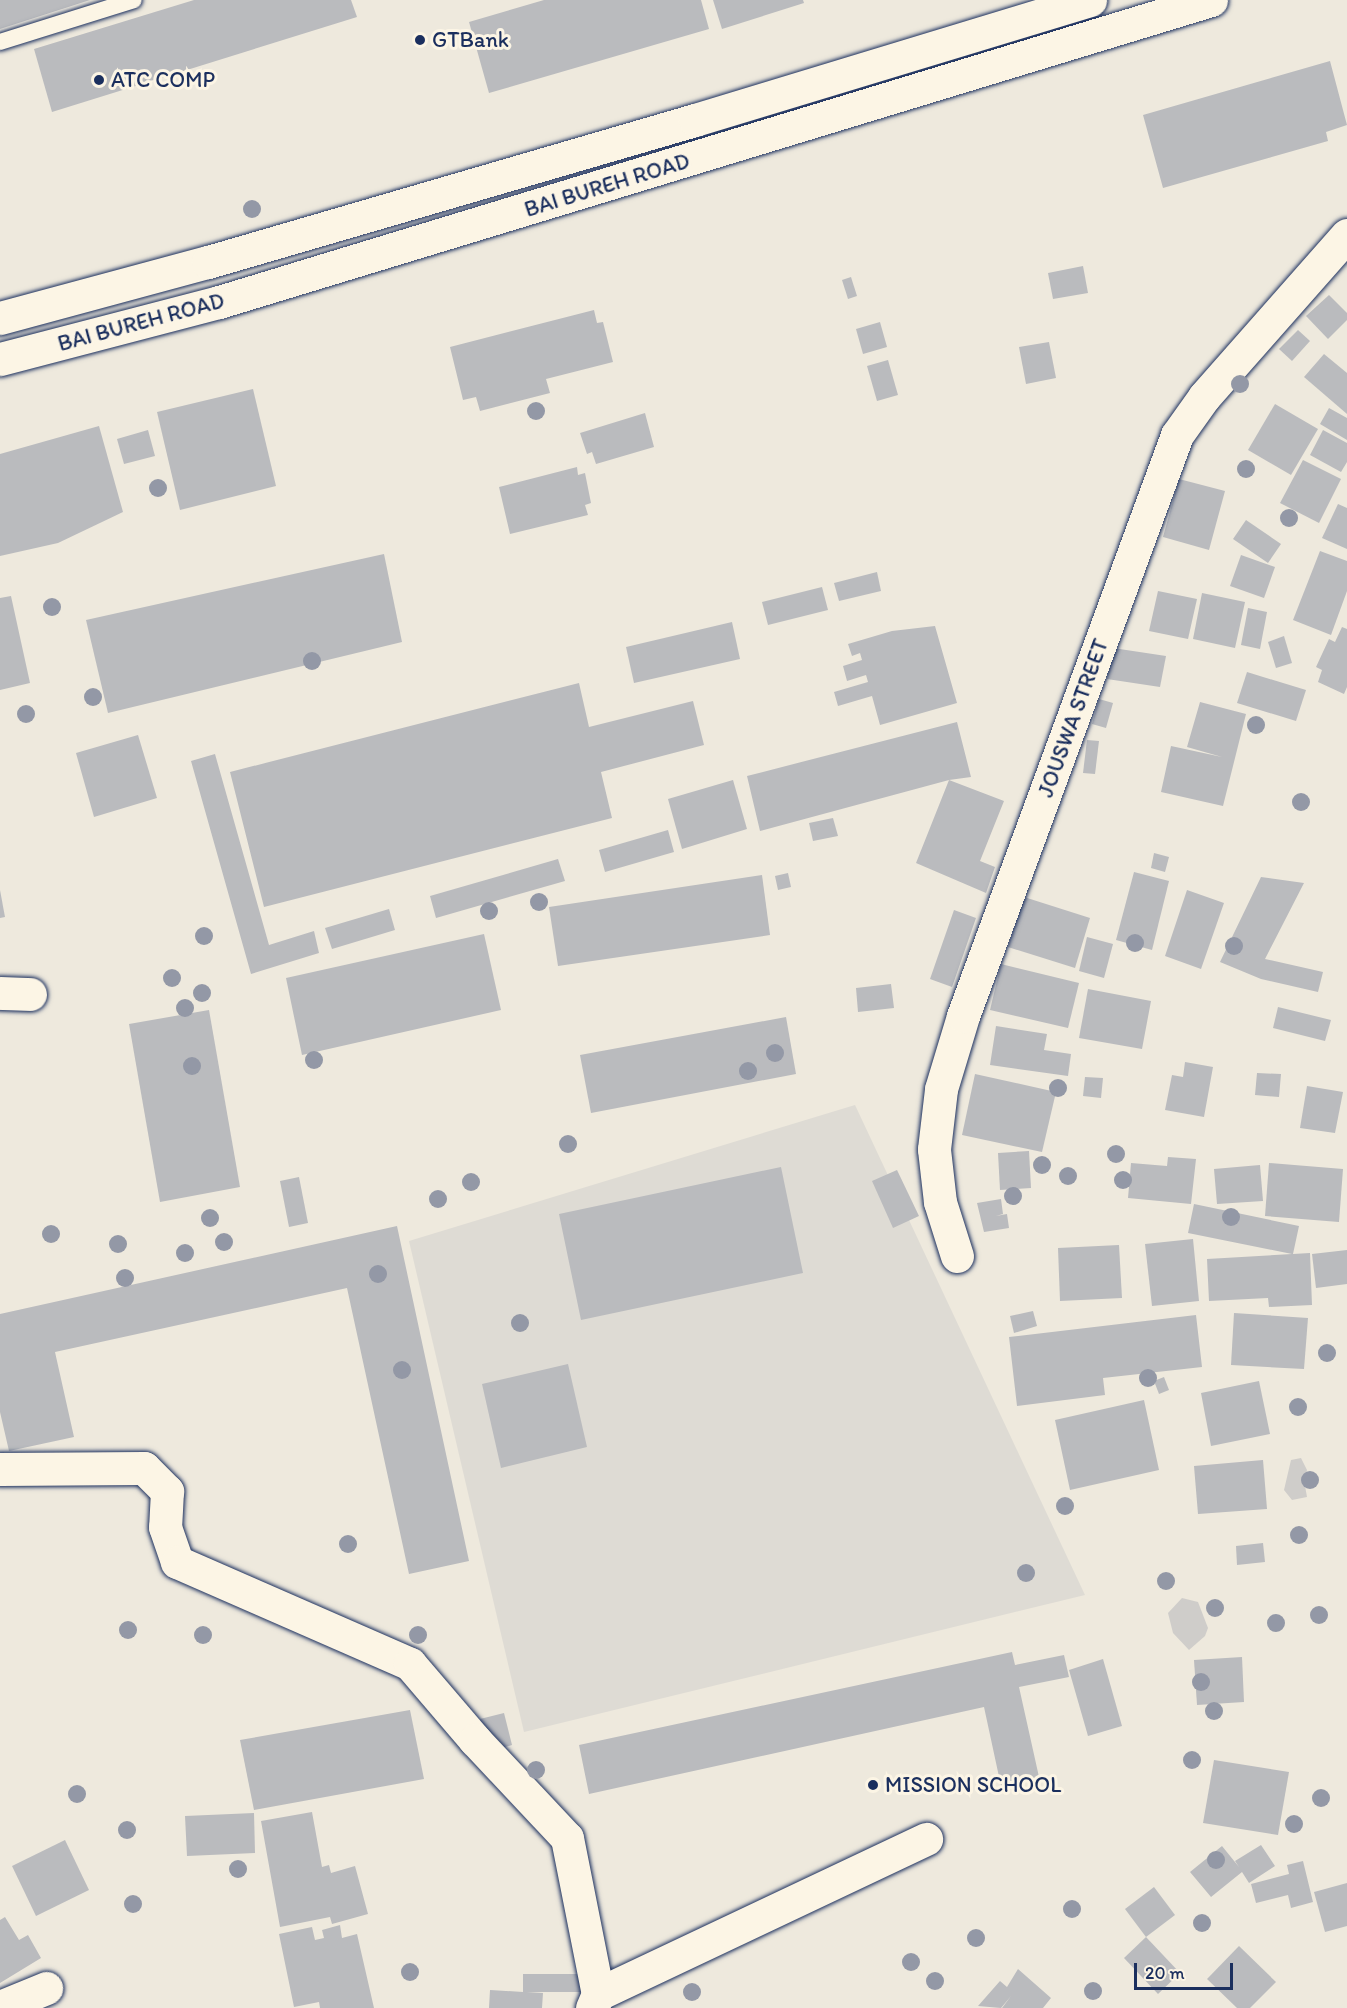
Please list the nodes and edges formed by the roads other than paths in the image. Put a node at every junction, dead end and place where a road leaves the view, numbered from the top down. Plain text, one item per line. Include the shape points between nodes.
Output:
1 (134, 0) edge
2 (1090, 0) edge
3 (1211, 0) edge
4 (0, 42) edge
5 (1347, 235) edge
6 (0, 318) edge
7 (0, 358) edge
8 (957, 1256) dead end
9 (0, 1469) edge
10 (926, 1839) dead end
11 (46, 1988) dead end
12 (595, 2001) edge
13 (0, 2007) edge

1 - 4 lane
2 - 6 main road, BAI BUREH ROAD via 253,249
3 - 7 main road, BAI BUREH ROAD via 219,302
5 - 8 main road, JOUSWA STREET via 1204,397 1177,435 963,1016 940,1089 934,1149 940,1202
9 - 12 main road via 144,1468 167,1491 165,1527 177,1562 410,1664 567,1838
10 - 12 main road
11 - 13 main road

